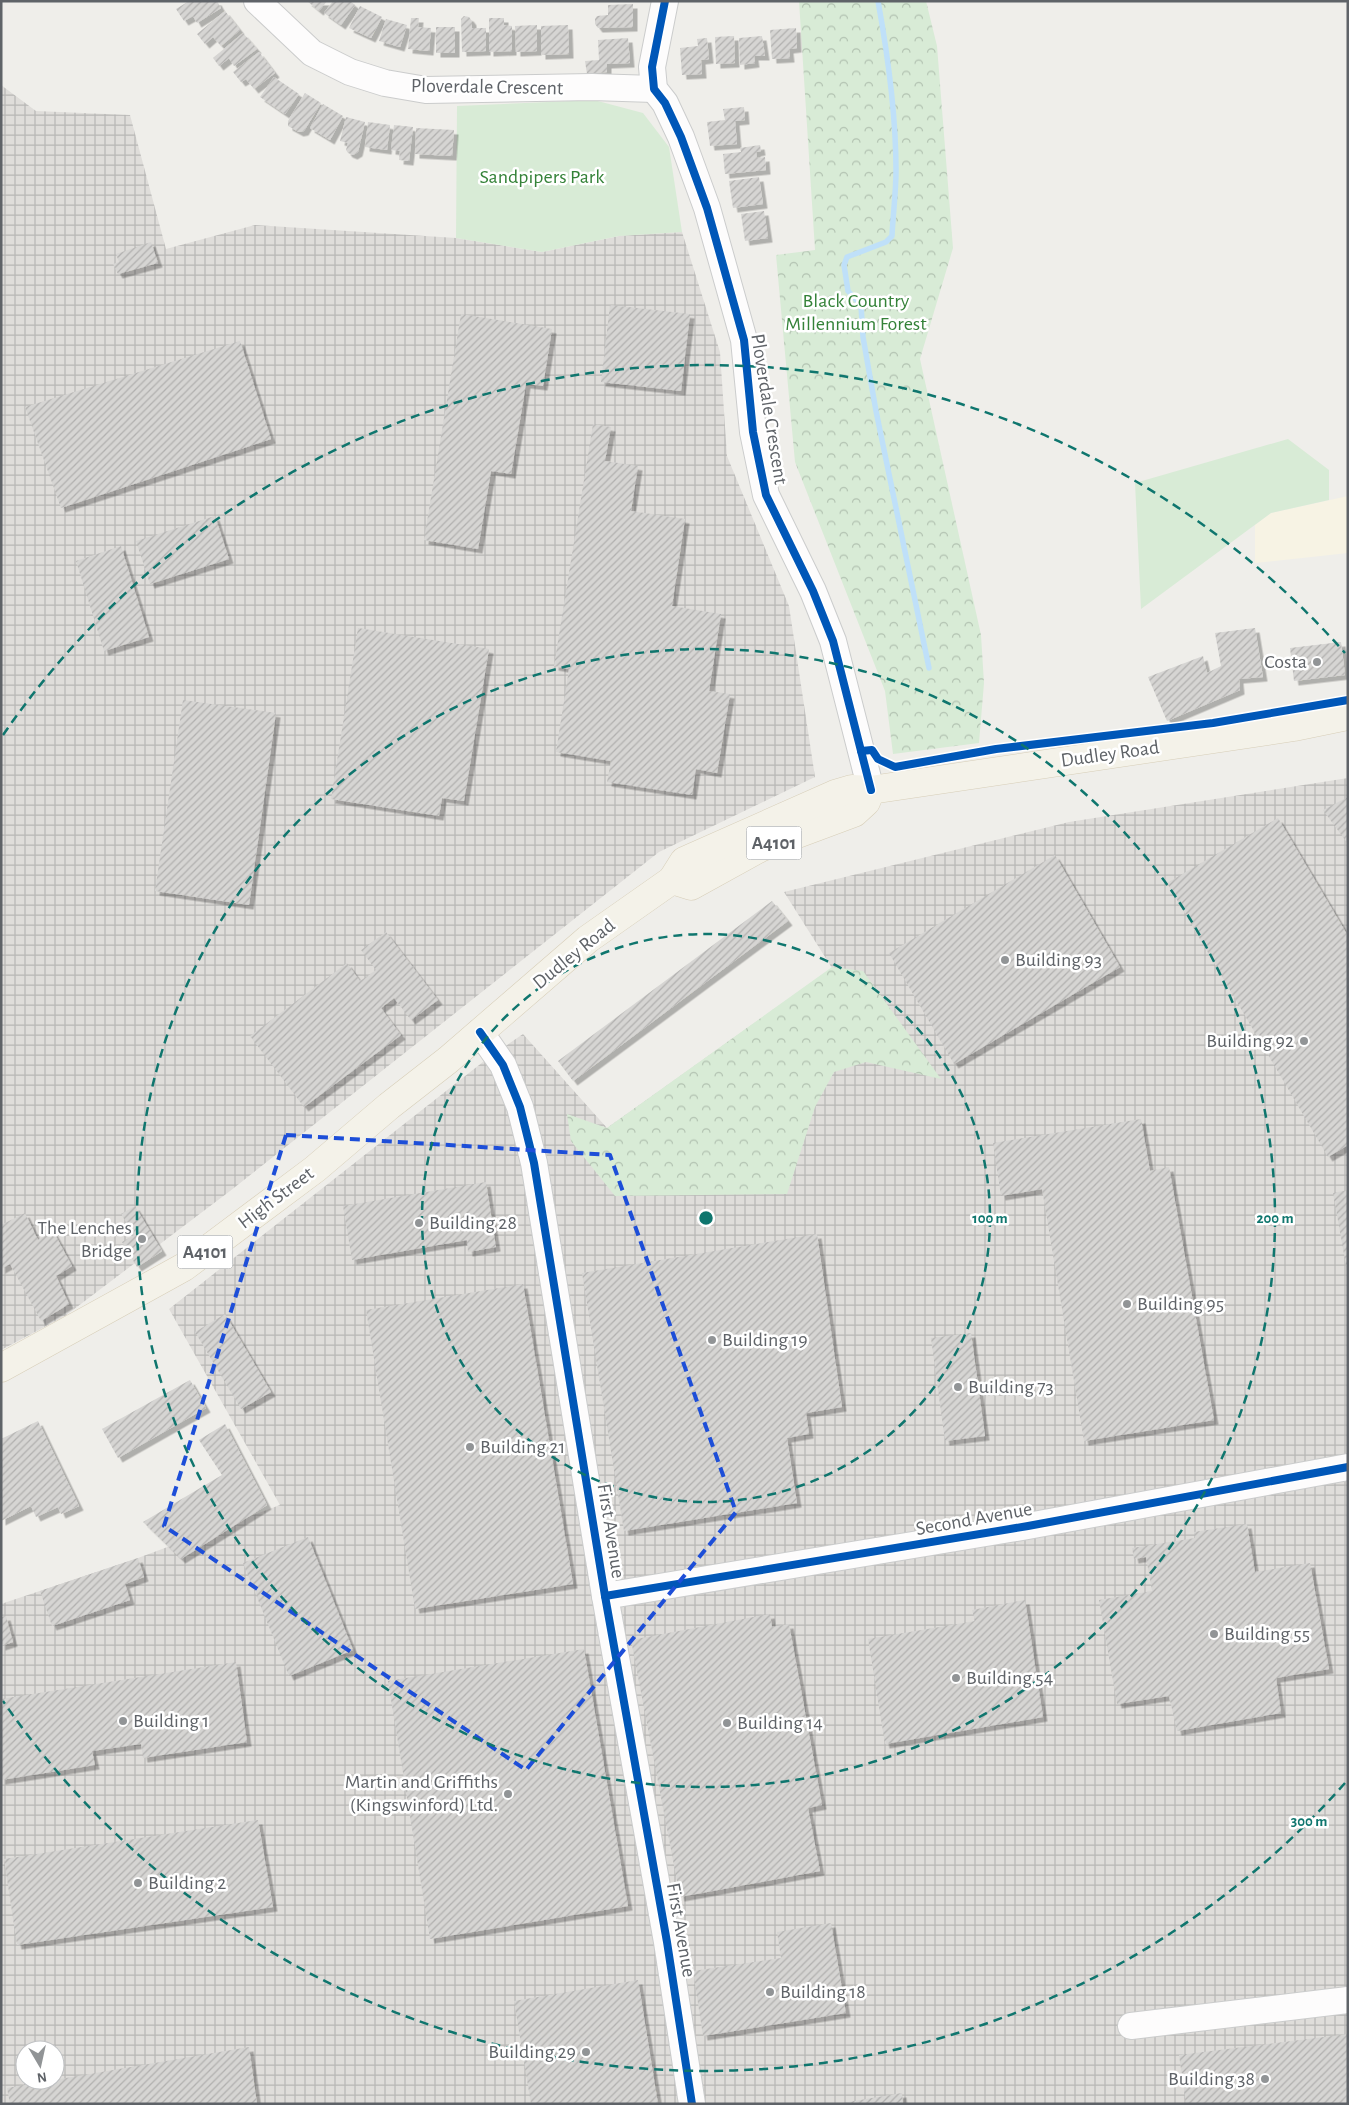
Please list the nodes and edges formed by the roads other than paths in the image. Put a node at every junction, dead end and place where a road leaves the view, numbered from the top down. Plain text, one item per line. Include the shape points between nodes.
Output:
1 (257, 1) edge
2 (665, 1) edge
3 (654, 89) junction
4 (1348, 716) edge
5 (871, 790) junction
6 (480, 1032) junction
7 (1, 1368) edge
8 (1348, 1467) edge
9 (605, 1596) junction
10 (1348, 2000) edge
11 (1131, 2026) dead end
12 (692, 2104) edge

1 - 3 street, Ploverdale Crescent via 312,53 350,72 385,83 426,90
2 - 3 street, Ploverdale Crescent via 652,67
3 - 5 street, Ploverdale Crescent via 681,137 707,208 744,340 753,432 766,495 813,591 833,641
4 - 5 main road, Dudley Road / A4101 via 1294,727
5 - 6 main road, Dudley Road / A4101 via 852,789 834,794 684,861 672,880 588,939
6 - 7 main road, High Street / A4101 via 315,1169 184,1267
6 - 9 street, First Avenue via 503,1065 520,1107 534,1163
8 - 9 street, Second Avenue via 1028,1526
9 - 12 street, First Avenue via 667,1942
10 - 11 street

